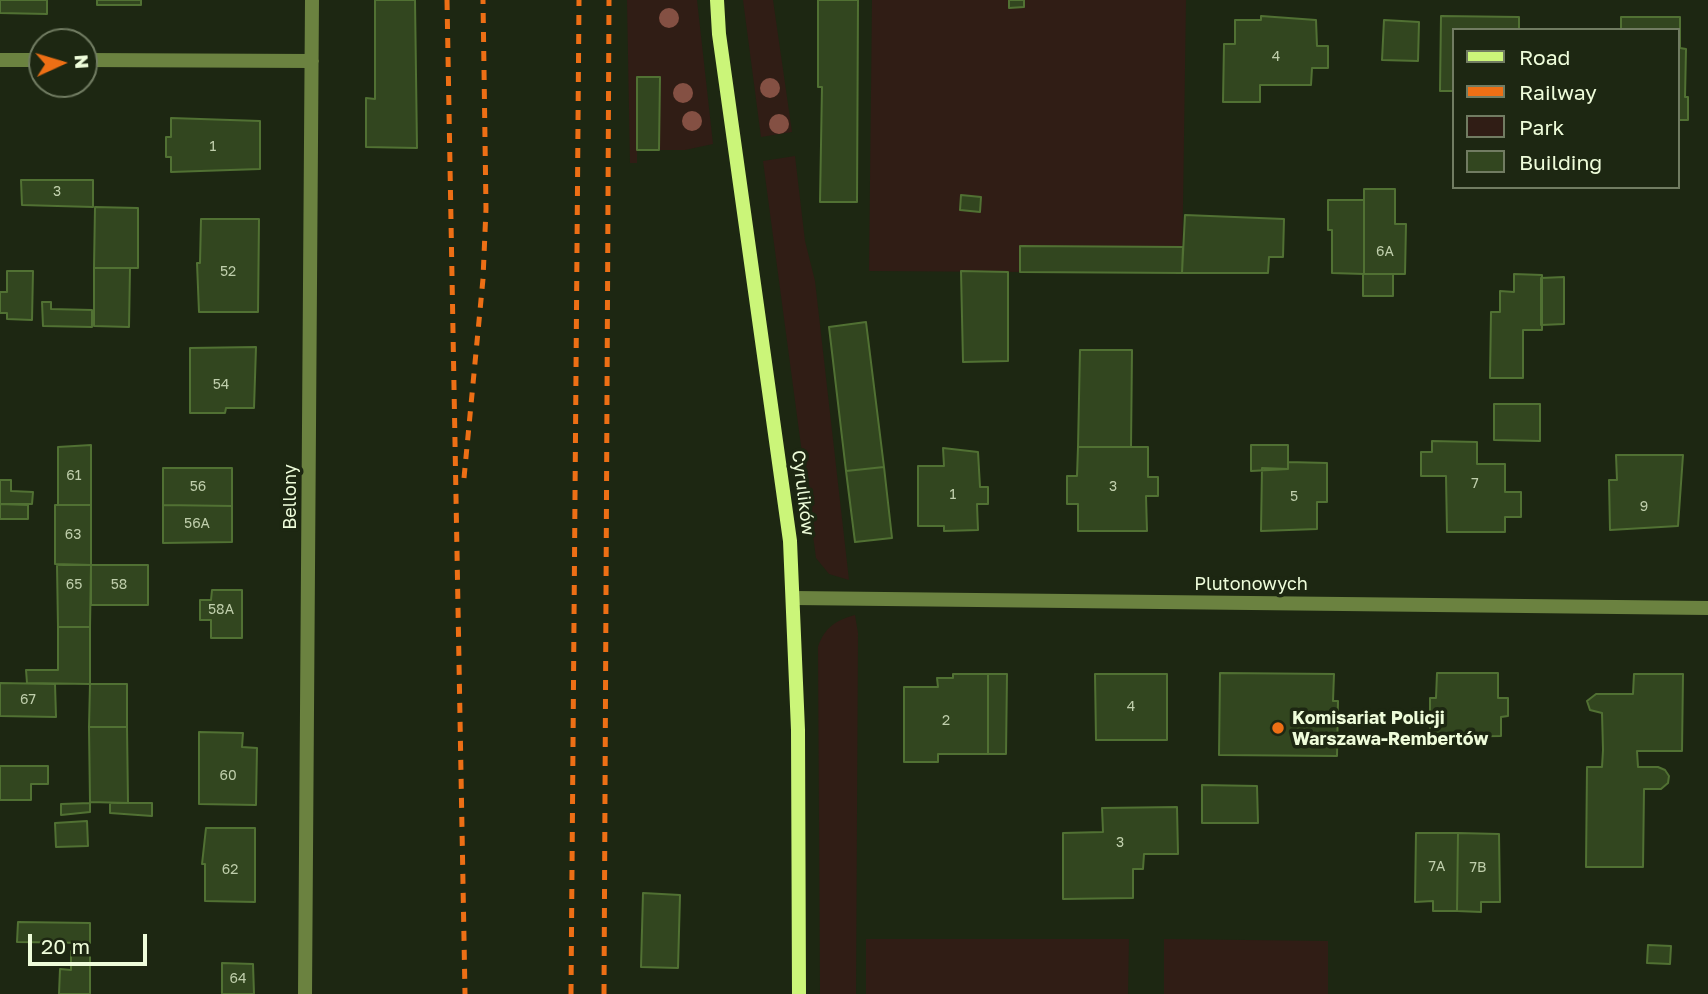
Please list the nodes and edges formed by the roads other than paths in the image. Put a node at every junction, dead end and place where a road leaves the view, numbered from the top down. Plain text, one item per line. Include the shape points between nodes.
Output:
1 (312, 0) edge
2 (718, 0) edge
3 (0, 60) edge
4 (28, 60) edge
5 (98, 60) edge
6 (312, 61) junction
7 (794, 598) junction
8 (1708, 608) edge
9 (305, 994) edge
10 (799, 994) edge

1 - 6 street, Bellony
2 - 7 main road, Cyrulików
3 - 4 street
5 - 6 street
6 - 9 street, Bellony
7 - 8 street, Plutonowych
7 - 10 main road, Cyrulików

